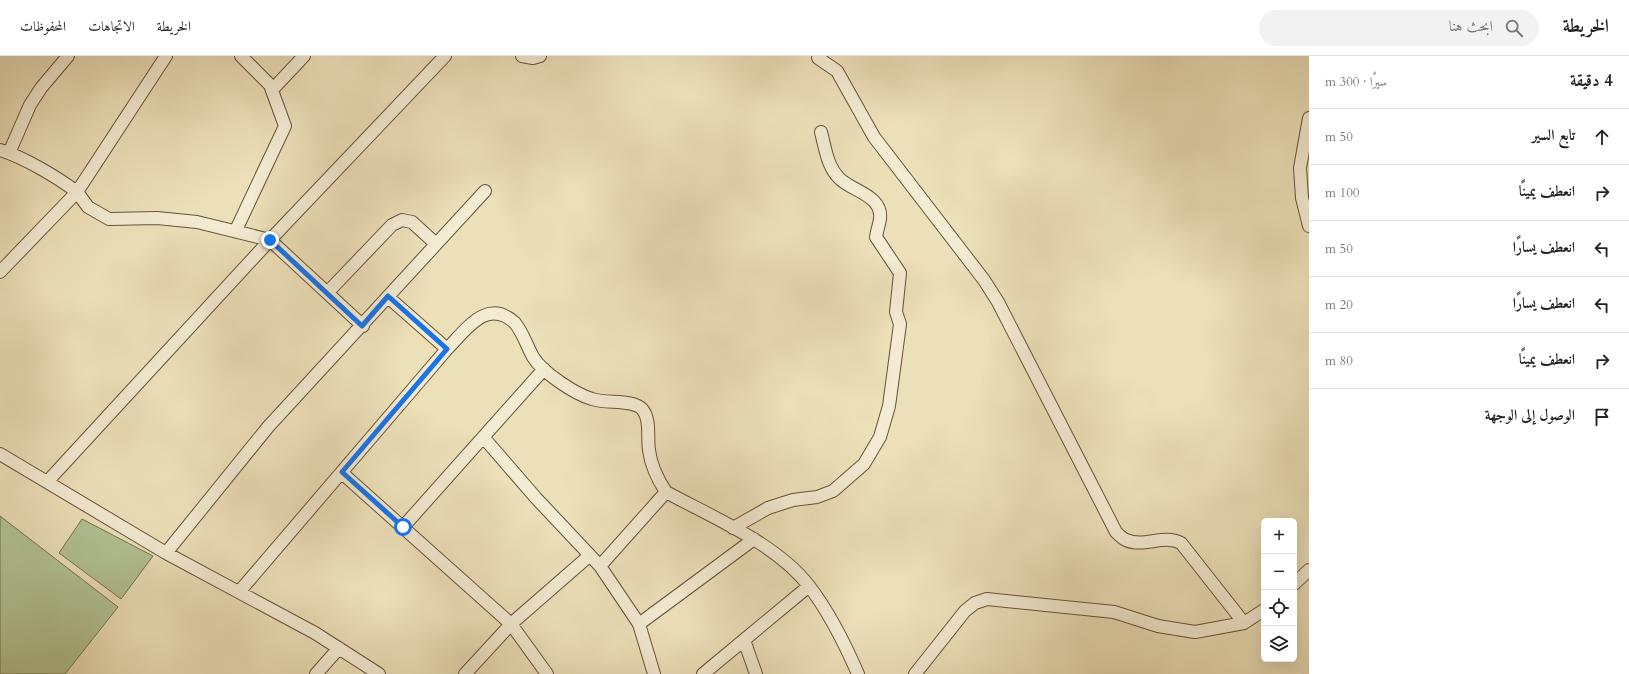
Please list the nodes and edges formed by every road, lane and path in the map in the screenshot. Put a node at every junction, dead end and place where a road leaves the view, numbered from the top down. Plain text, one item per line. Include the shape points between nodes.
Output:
1 (68, 56) edge
2 (166, 56) edge
3 (241, 56) edge
4 (304, 56) edge
5 (444, 56) edge
6 (522, 56) edge
7 (540, 56) edge
8 (818, 58) dead end
9 (272, 90) junction
10 (1309, 118) edge
11 (821, 132) dead end
12 (5, 152) edge
13 (485, 191) dead end
14 (77, 192) junction
15 (1309, 226) edge
16 (236, 230) junction
17 (270, 240) junction
18 (436, 244) junction
19 (0, 272) edge
20 (327, 293) junction
21 (388, 296) junction
22 (362, 326) junction
23 (447, 349) junction
24 (544, 369) junction
25 (484, 438) junction
26 (0, 454) edge
27 (342, 472) junction
28 (47, 482) junction
29 (666, 492) junction
30 (403, 527) junction
31 (733, 528) junction
32 (754, 539) junction
33 (166, 552) junction
34 (589, 556) junction
35 (600, 566) junction
36 (1309, 570) edge
37 (1297, 581) edge
38 (809, 586) junction
39 (239, 592) junction
40 (1261, 612) edge
41 (1244, 623) junction
42 (511, 624) junction
43 (639, 624) junction
44 (744, 640) junction
45 (339, 648) junction
46 (316, 674) edge
47 (379, 674) edge
48 (465, 674) edge
49 (547, 674) edge
50 (654, 674) edge
51 (703, 674) edge
52 (756, 674) edge
53 (858, 674) edge
54 (915, 674) edge

1 - 12 street via 41,88
2 - 14 street
3 - 9 street via 266,79
4 - 9 street
5 - 17 street
6 - 7 street
8 - 41 street via 837,71 874,137 984,280 998,302 1116,532 1131,541 1173,539 1180,543
9 - 16 street via 285,126
10 - 15 street via 1300,168 1302,198
11 - 31 street via 826,156 837,176 846,185 867,194 877,204 880,218 876,237 900,273 896,312 900,324 889,406 880,437 864,464 846,482 833,491 817,497 793,500 768,508
12 - 14 street
13 - 18 street
14 - 16 street via 88,207 110,219 157,218 197,222
14 - 19 street
16 - 17 street
17 - 20 street
17 - 28 street
18 - 20 street via 412,222 402,220 392,226
18 - 21 street
20 - 22 street
21 - 22 street
21 - 23 street
22 - 33 street via 268,427
23 - 24 street via 483,315 503,315 521,330 534,358
23 - 27 street
24 - 25 street
24 - 29 street via 565,385 592,399 609,403 631,403 643,410 647,417 649,451 659,481
25 - 30 street
25 - 34 street
26 - 28 street
27 - 30 street
27 - 39 street
28 - 33 street
29 - 31 street
29 - 35 street
30 - 42 street
31 - 32 street
32 - 38 street
32 - 43 street
33 - 39 street
34 - 35 street
34 - 42 street
35 - 43 street
36 - 37 street
38 - 44 street
38 - 53 street via 835,628
39 - 45 street
40 - 41 street
41 - 54 street via 1195,632 1178,631 1114,612 987,598 965,611
42 - 48 street
42 - 49 street
43 - 50 street
44 - 51 street
44 - 52 street
45 - 46 street
45 - 47 street

